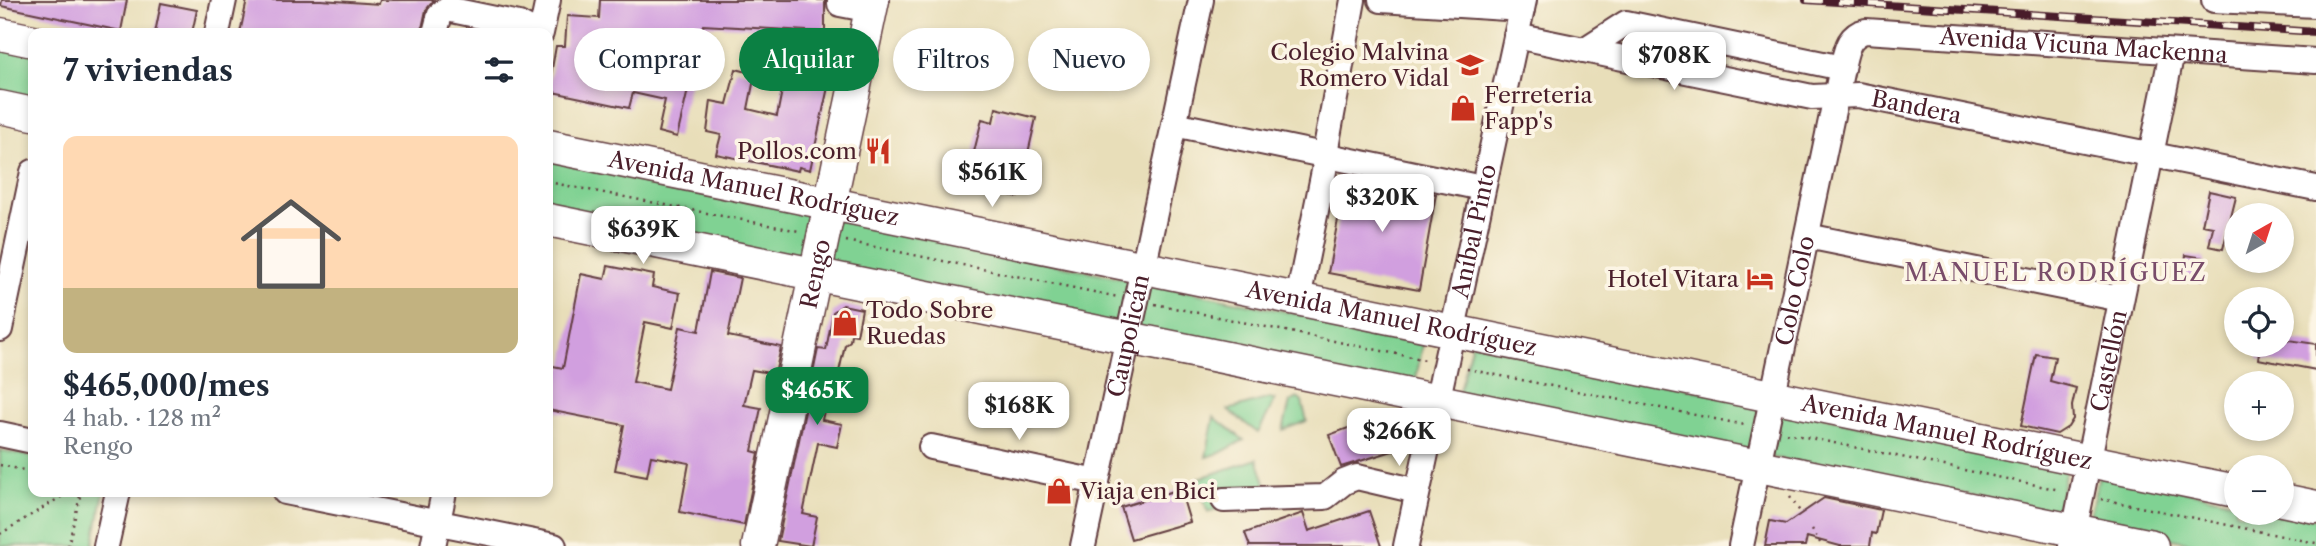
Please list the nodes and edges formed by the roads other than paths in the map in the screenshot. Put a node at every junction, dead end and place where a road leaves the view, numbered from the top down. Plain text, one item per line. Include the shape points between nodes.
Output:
1 (224, 0) edge
2 (840, 0) edge
3 (1201, 0) edge
4 (1353, 0) edge
5 (1381, 0) edge
6 (2214, 0) edge
7 (872, 5) edge
8 (1523, 5) edge
9 (2316, 5) edge
10 (470, 7) edge
11 (542, 22) edge
12 (218, 28) edge
13 (436, 28) edge
14 (0, 34) edge
15 (1516, 36) junction
16 (1853, 37) joint
17 (28, 40) edge
18 (1584, 50) junction
19 (2172, 52) junction
20 (2316, 61) edge
21 (1842, 68) junction
22 (1837, 96) junction
23 (0, 107) edge
24 (28, 113) edge
25 (1174, 124) junction
26 (553, 147) edge
27 (1326, 155) junction
28 (2151, 155) junction
29 (1482, 188) junction
30 (2316, 188) edge
31 (28, 196) edge
32 (830, 204) junction
33 (553, 221) edge
34 (1807, 236) junction
35 (1143, 267) junction
36 (814, 273) junction
37 (1298, 299) junction
38 (2121, 299) junction
39 (0, 329) edge
40 (1451, 331) junction
41 (1128, 337) junction
42 (1773, 397) junction
43 (1436, 400) junction
44 (0, 434) edge
45 (28, 440) edge
46 (931, 447) dead end
47 (2088, 460) junction
48 (1759, 466) junction
49 (1097, 482) junction
50 (2224, 488) edge
51 (1417, 491) junction
52 (117, 497) edge
53 (303, 497) edge
54 (443, 497) edge
55 (1224, 500) dead end
56 (2294, 502) edge
57 (2316, 507) edge
58 (436, 534) edge
59 (2072, 538) edge
60 (106, 546) edge
61 (554, 546) edge
62 (758, 546) edge
63 (1083, 546) edge
64 (1406, 546) edge
65 (1741, 546) edge
66 (2152, 546) edge

1 - 12 street
2 - 7 street via 840,4
3 - 25 street, Caupolicán
4 - 27 street
5 - 8 street
6 - 9 street
7 - 32 main road, Rengo
8 - 15 street, Aníbal Pinto
10 - 11 street via 519,24
10 - 13 street via 447,9 440,14
14 - 17 main road
15 - 18 street, Bandera
15 - 29 street, Aníbal Pinto
16 - 19 street, Avenida Vicuña Mackenna via 1866,31
16 - 21 street, Colo Colo
18 - 21 street via 1626,23
18 - 22 street, Bandera via 1812,97
19 - 20 street, Avenida Vicuña Mackenna
19 - 28 street, Castellón
21 - 22 street, Colo Colo
22 - 28 street, Bandera via 1858,95
22 - 34 street, Colo Colo
23 - 24 main road
25 - 27 street
25 - 35 street, Caupolicán
26 - 32 main road, Avenida Manuel Rodríguez
27 - 29 street
27 - 37 street
28 - 30 street, Bandera
28 - 38 street, Castellón
29 - 40 street, Aníbal Pinto
31 - 39 street
32 - 35 main road, Avenida Manuel Rodríguez
32 - 36 main road, Rengo
33 - 36 main road
34 - 38 street
34 - 42 street, Colo Colo
35 - 37 main road, Avenida Manuel Rodríguez
35 - 41 street, Caupolicán
36 - 41 main road
36 - 62 main road, Rengo
37 - 40 main road, Avenida Manuel Rodríguez
38 - 47 street, Castellón
40 - 42 main road, Avenida Manuel Rodríguez
40 - 43 street, Aníbal Pinto
41 - 43 main road
41 - 49 street, Caupolicán
42 - 47 main road, Avenida Manuel Rodríguez
42 - 48 street, Colo Colo
43 - 48 main road
43 - 51 street, Aníbal Pinto
44 - 45 street
46 - 49 street
47 - 50 main road, Avenida Manuel Rodríguez
47 - 59 street, Castellón
48 - 59 main road
48 - 65 street, Colo Colo
49 - 63 street, Caupolicán
51 - 55 street via 1357,477 1325,497
51 - 64 street, Aníbal Pinto
52 - 60 street
53 - 58 street
54 - 58 street
56 - 57 main road
58 - 61 street
59 - 66 main road

